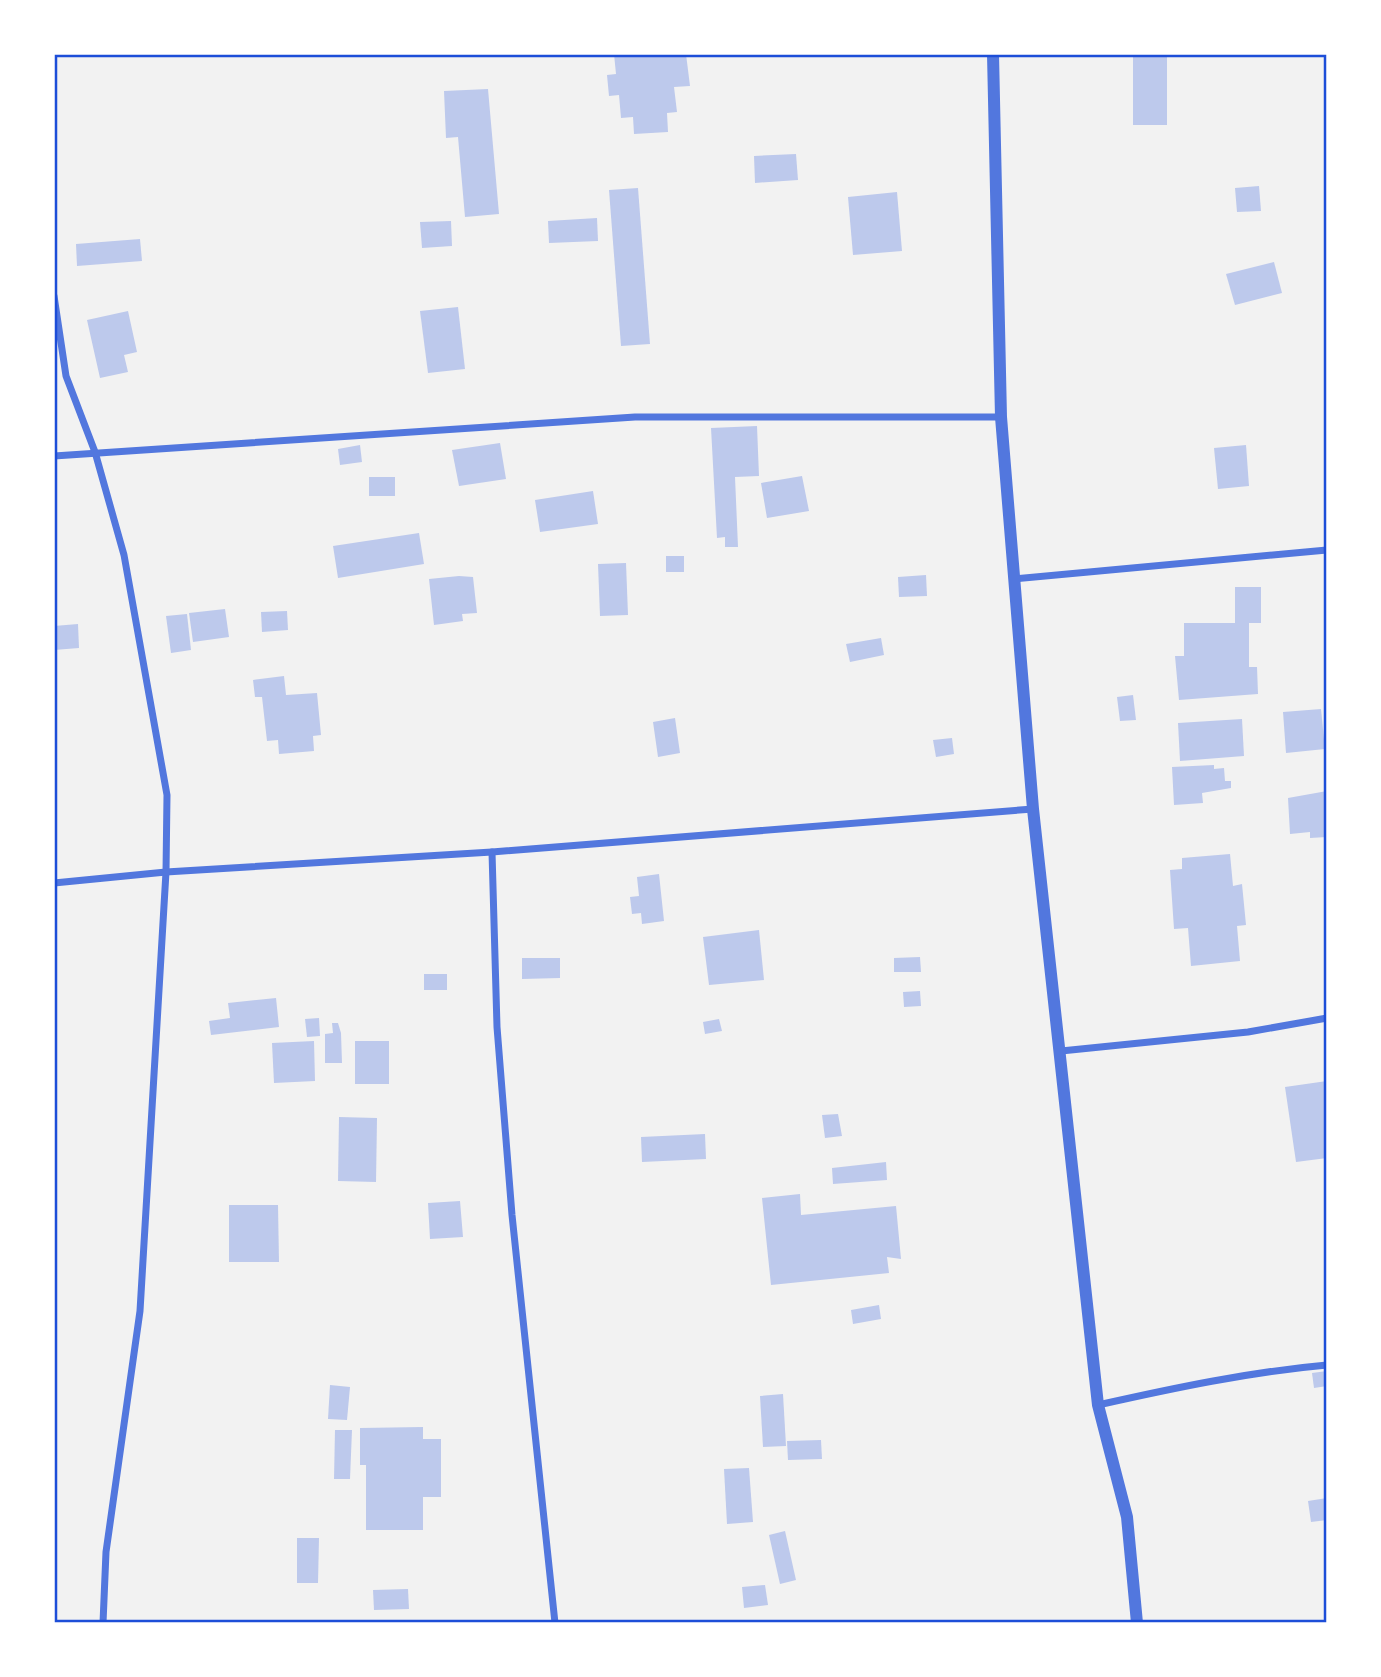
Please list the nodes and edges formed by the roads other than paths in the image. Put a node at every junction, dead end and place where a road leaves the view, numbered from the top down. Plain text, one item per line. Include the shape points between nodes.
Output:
1 (993, 54) edge
2 (54, 296) edge
3 (1001, 417) junction
4 (95, 452) junction
5 (54, 456) edge
6 (1327, 550) edge
7 (1014, 579) junction
8 (1033, 809) junction
9 (492, 852) junction
10 (166, 872) junction
11 (54, 883) edge
12 (1327, 1018) edge
13 (1061, 1051) junction
14 (1327, 1365) edge
15 (1098, 1405) junction
16 (103, 1623) edge
17 (555, 1623) edge
18 (1137, 1623) edge

1 - 3 street
2 - 4 street via 66,376
3 - 4 street via 635,417
3 - 7 street
4 - 5 street
4 - 10 street via 124,555 167,795
6 - 7 street
7 - 8 street
8 - 9 street
8 - 13 street
9 - 10 street
9 - 17 street via 497,1027 512,1215
10 - 11 street
10 - 16 street via 140,1311 106,1552
12 - 13 street via 1248,1032
13 - 15 street
14 - 15 street via 1184,1386
15 - 18 street via 1127,1517

